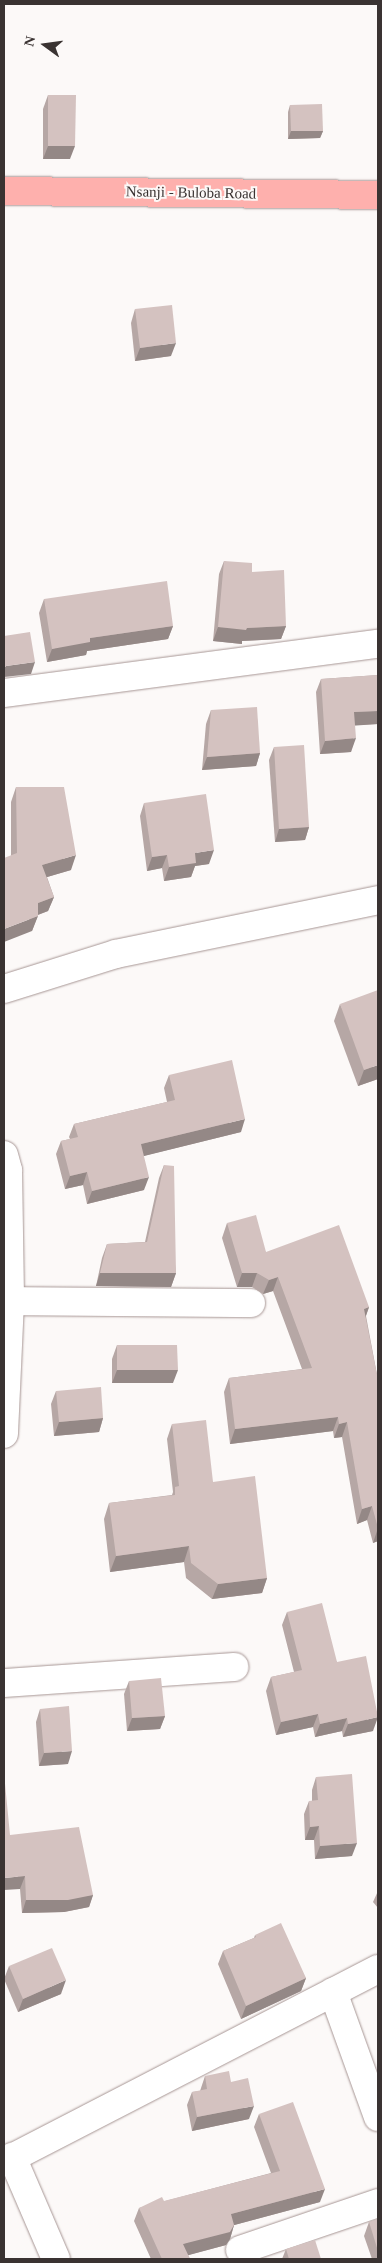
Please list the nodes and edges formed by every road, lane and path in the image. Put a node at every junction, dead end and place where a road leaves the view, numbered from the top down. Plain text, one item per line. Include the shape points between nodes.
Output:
1 (4, 191) edge
2 (378, 195) edge
3 (378, 644) edge
4 (4, 693) edge
5 (378, 900) edge
6 (4, 990) edge
7 (4, 1155) edge
8 (10, 1301) junction
9 (251, 1303) dead end
10 (4, 1434) edge
11 (234, 1667) dead end
12 (4, 1683) edge
13 (378, 1969) edge
14 (333, 1992) junction
15 (378, 2117) edge
16 (8, 2159) edge
17 (378, 2203) edge
18 (240, 2250) dead end
19 (56, 2259) edge

1 - 2 main road, Nsanji - Buloba Road
3 - 4 street
5 - 6 street via 116,954
7 - 8 street via 8,1170
8 - 9 street
8 - 10 street
11 - 12 street
13 - 14 street
14 - 15 street
14 - 16 street
16 - 19 street
17 - 18 street

